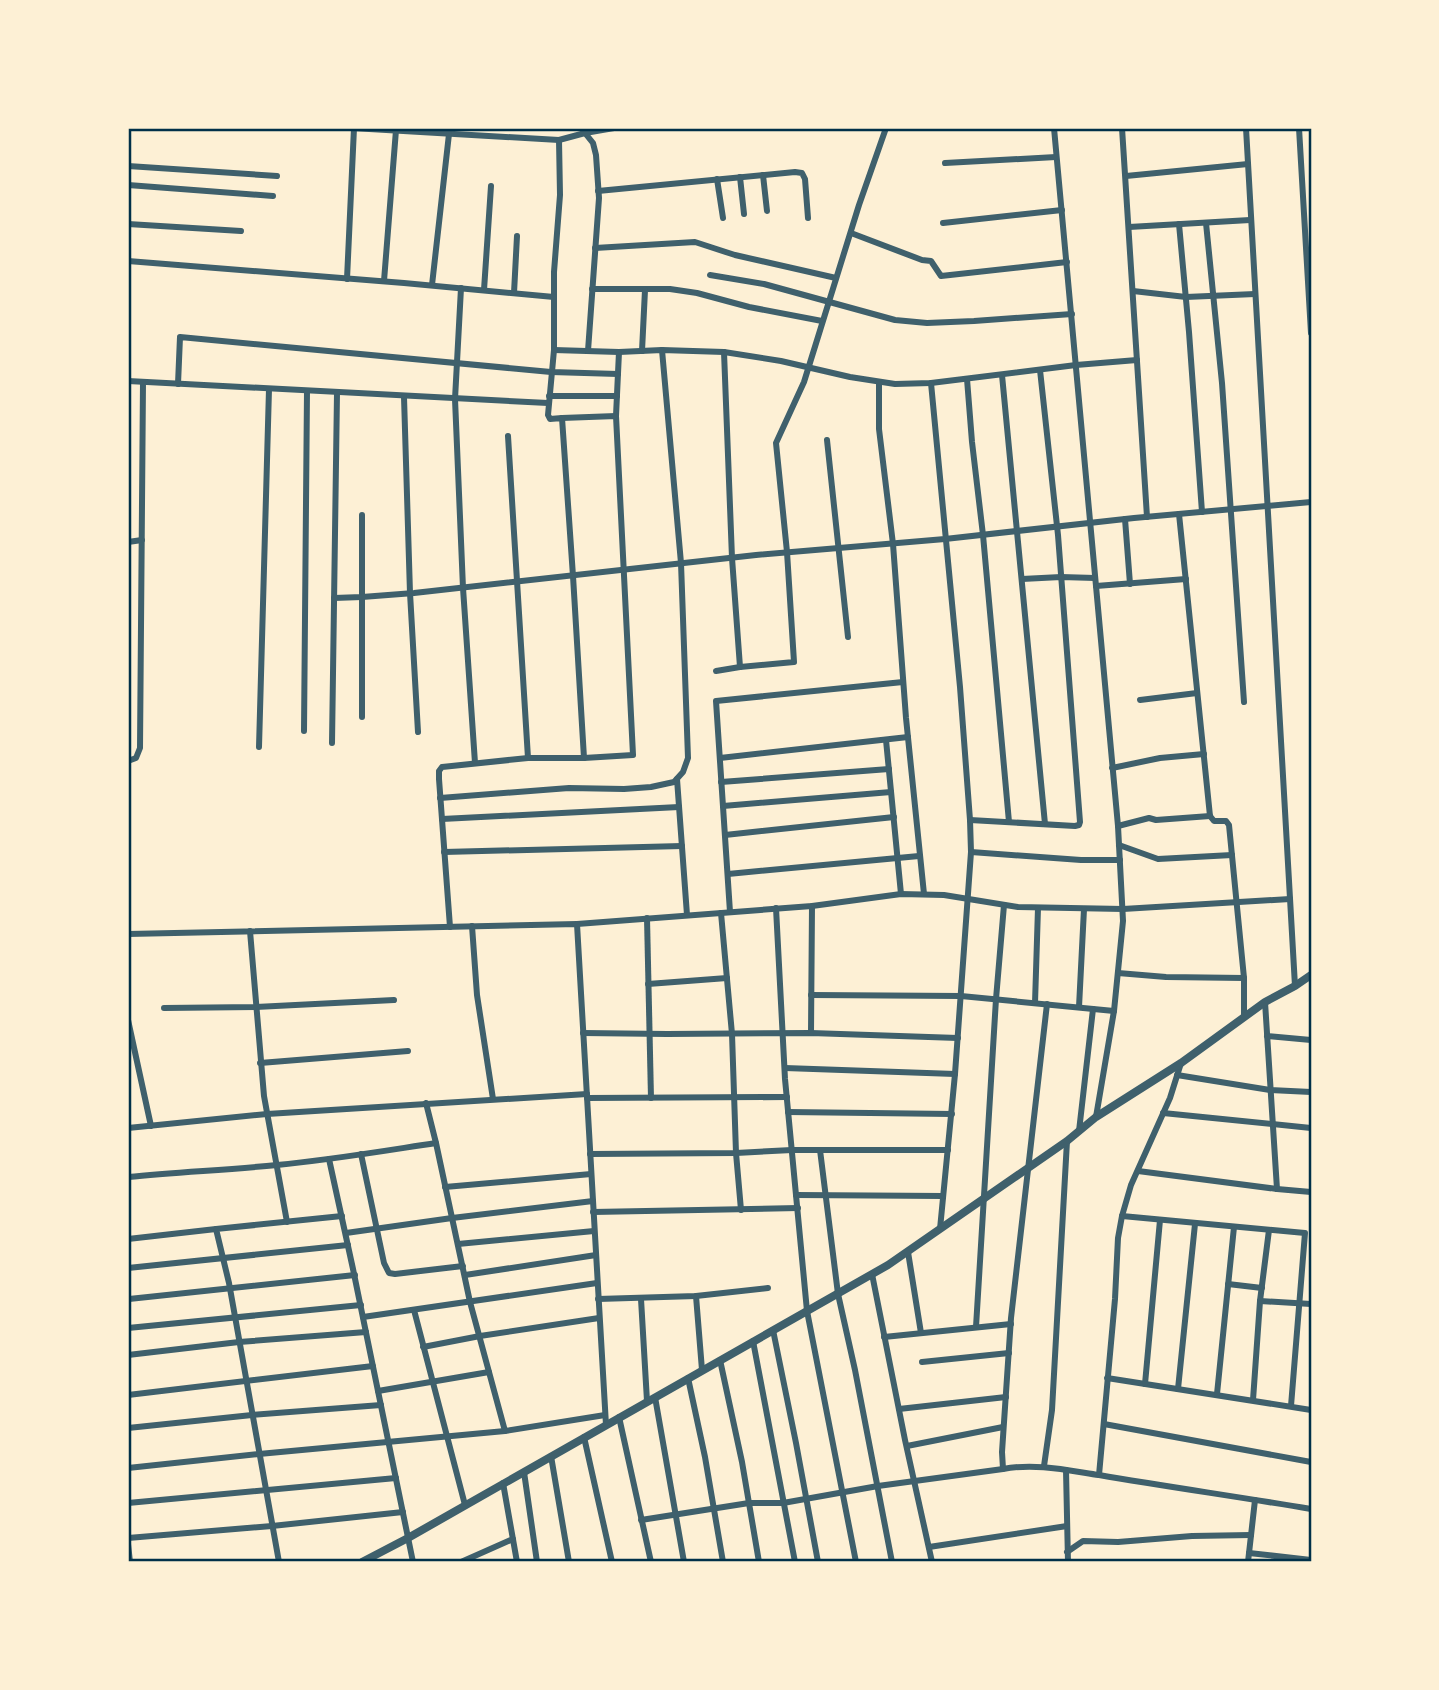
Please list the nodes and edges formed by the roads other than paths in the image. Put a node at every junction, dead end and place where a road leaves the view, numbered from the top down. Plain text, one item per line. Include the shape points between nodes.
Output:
1 (353, 128) edge
2 (521, 128) edge
3 (614, 128) edge
4 (886, 128) edge
5 (1054, 128) edge
6 (1122, 128) edge
7 (1246, 128) edge
8 (1299, 128) edge
9 (396, 130) junction
10 (584, 130) edge
11 (449, 134) junction
12 (526, 138) junction
13 (559, 140) junction
14 (1056, 157) junction
15 (945, 163) dead end
16 (1248, 164) junction
17 (128, 166) edge
18 (763, 175) junction
19 (277, 176) dead end
20 (1126, 176) junction
21 (740, 177) junction
22 (718, 179) junction
23 (128, 185) edge
24 (491, 186) dead end
25 (598, 191) junction
26 (273, 196) dead end
27 (1062, 210) junction
28 (767, 211) dead end
29 (744, 214) dead end
30 (723, 218) dead end
31 (808, 218) dead end
32 (1250, 220) junction
33 (943, 223) dead end
34 (1206, 223) junction
35 (128, 224) edge
36 (1180, 224) junction
37 (1129, 227) junction
38 (241, 231) dead end
39 (850, 233) junction
40 (517, 236) dead end
41 (595, 248) junction
42 (128, 261) edge
43 (1066, 262) junction
44 (710, 275) dead end
45 (347, 278) junction
46 (836, 278) junction
47 (384, 281) junction
48 (432, 285) junction
49 (461, 288) junction
50 (592, 289) junction
51 (484, 290) junction
52 (645, 290) junction
53 (1133, 291) junction
54 (514, 293) junction
55 (1213, 295) junction
56 (1255, 295) junction
57 (554, 297) junction
58 (1186, 297) junction
59 (828, 302) junction
60 (1072, 314) junction
61 (822, 321) junction
62 (1311, 333) edge
63 (554, 350) junction
64 (662, 350) junction
65 (588, 351) junction
66 (642, 351) junction
67 (619, 352) junction
68 (724, 352) junction
69 (1137, 360) junction
70 (457, 363) junction
71 (1076, 365) junction
72 (808, 368) junction
73 (1040, 370) junction
74 (551, 372) junction
75 (618, 374) junction
76 (1002, 375) junction
77 (967, 379) junction
78 (128, 381) edge
79 (144, 382) junction
80 (879, 382) junction
81 (931, 383) junction
82 (178, 384) junction
83 (269, 389) junction
84 (307, 391) junction
85 (337, 393) junction
86 (617, 396) junction
87 (404, 397) junction
88 (455, 399) junction
89 (548, 400) junction
90 (616, 416) junction
91 (562, 418) junction
92 (508, 436) dead end
93 (827, 440) dead end
94 (1311, 502) edge
95 (1268, 506) junction
96 (1231, 510) junction
97 (1202, 512) junction
98 (1179, 514) junction
99 (362, 515) dead end
100 (1147, 517) junction
101 (1125, 519) junction
102 (1090, 523) junction
103 (1056, 527) junction
104 (1018, 531) junction
105 (983, 535) junction
106 (945, 539) junction
107 (142, 540) junction
108 (128, 542) edge
109 (893, 544) junction
110 (838, 548) junction
111 (786, 552) junction
112 (732, 558) junction
113 (681, 564) junction
114 (625, 570) junction
115 (573, 576) junction
116 (1061, 577) junction
117 (1095, 578) junction
118 (1022, 579) junction
119 (1186, 579) junction
120 (518, 582) junction
121 (1130, 584) junction
122 (1096, 586) junction
123 (463, 587) junction
124 (410, 593) junction
125 (362, 597) junction
126 (334, 598) junction
127 (848, 637) dead end
128 (740, 667) junction
129 (716, 671) dead end
130 (903, 682) junction
131 (1197, 693) junction
132 (1140, 700) dead end
133 (1244, 702) dead end
134 (362, 717) dead end
135 (304, 731) dead end
136 (418, 732) dead end
137 (908, 737) junction
138 (886, 740) junction
139 (332, 743) dead end
140 (259, 747) dead end
141 (1204, 754) junction
142 (528, 758) junction
143 (584, 758) junction
144 (720, 758) junction
145 (128, 761) edge
146 (475, 764) junction
147 (1112, 768) junction
148 (889, 769) junction
149 (677, 779) junction
150 (721, 782) junction
151 (891, 792) junction
152 (440, 798) junction
153 (723, 806) junction
154 (679, 807) junction
155 (1210, 816) junction
156 (894, 817) junction
157 (442, 819) junction
158 (971, 820) junction
159 (1009, 822) junction
160 (1045, 824) junction
161 (1118, 826) junction
162 (725, 835) junction
163 (1119, 845) junction
164 (682, 846) junction
165 (444, 852) junction
166 (971, 852) junction
167 (1232, 855) junction
168 (919, 856) junction
169 (898, 858) junction
170 (1120, 860) junction
171 (728, 874) junction
172 (901, 894) junction
173 (924, 894) junction
174 (968, 898) junction
175 (1290, 899) junction
176 (1237, 902) junction
177 (1004, 905) junction
178 (812, 906) junction
179 (776, 908) junction
180 (1038, 908) junction
181 (1084, 909) junction
182 (1123, 909) junction
183 (730, 912) junction
184 (721, 913) junction
185 (687, 915) junction
186 (647, 919) junction
187 (577, 924) junction
188 (472, 926) junction
189 (450, 927) junction
190 (250, 931) junction
191 (128, 934) edge
192 (1118, 973) junction
193 (1311, 975) edge
194 (727, 978) junction
195 (1244, 978) junction
196 (648, 984) junction
197 (1295, 986) junction
198 (811, 995) junction
199 (961, 996) junction
200 (996, 999) junction
201 (394, 1000) dead end
202 (1265, 1002) junction
203 (1035, 1003) junction
204 (1046, 1004) junction
205 (256, 1007) junction
206 (1080, 1007) junction
207 (164, 1008) dead end
208 (1093, 1009) junction
209 (1114, 1011) junction
210 (1244, 1016) junction
211 (128, 1020) edge
212 (129, 1032) edge
213 (583, 1033) junction
214 (811, 1033) junction
215 (649, 1034) junction
216 (732, 1034) junction
217 (783, 1034) junction
218 (1267, 1036) junction
219 (958, 1038) junction
220 (1311, 1040) edge
221 (408, 1051) dead end
222 (260, 1063) junction
223 (1181, 1063) junction
224 (785, 1068) junction
225 (956, 1074) junction
226 (1177, 1076) junction
227 (1270, 1090) junction
228 (1311, 1092) edge
229 (587, 1096) junction
230 (787, 1097) junction
231 (651, 1098) junction
232 (733, 1098) junction
233 (493, 1099) junction
234 (426, 1103) junction
235 (788, 1112) junction
236 (1163, 1113) junction
237 (267, 1114) junction
238 (952, 1114) junction
239 (1096, 1117) junction
240 (1272, 1124) junction
241 (151, 1126) junction
242 (128, 1128) edge
243 (1311, 1128) edge
244 (1079, 1131) junction
245 (1066, 1141) junction
246 (436, 1143) junction
247 (792, 1150) junction
248 (820, 1150) junction
249 (948, 1150) junction
250 (736, 1153) junction
251 (360, 1154) junction
252 (590, 1154) junction
253 (329, 1159) junction
254 (276, 1165) junction
255 (1027, 1169) junction
256 (1138, 1171) junction
257 (591, 1174) junction
258 (128, 1177) edge
259 (445, 1187) junction
260 (1277, 1189) junction
261 (1311, 1192) edge
262 (796, 1195) junction
263 (825, 1195) junction
264 (943, 1196) junction
265 (983, 1198) junction
266 (593, 1201) junction
267 (798, 1208) junction
268 (741, 1210) junction
269 (593, 1212) junction
270 (342, 1216) junction
271 (1122, 1216) junction
272 (452, 1218) junction
273 (1160, 1220) junction
274 (287, 1222) junction
275 (1195, 1224) junction
276 (1234, 1227) junction
277 (376, 1228) junction
278 (216, 1229) junction
279 (940, 1229) junction
280 (1269, 1230) junction
281 (594, 1231) junction
282 (346, 1233) junction
283 (1308, 1234) edge
284 (128, 1239) edge
285 (458, 1244) junction
286 (348, 1245) junction
287 (908, 1252) junction
288 (596, 1255) junction
289 (223, 1257) junction
290 (463, 1266) junction
291 (128, 1268) edge
292 (355, 1275) junction
293 (464, 1275) junction
294 (872, 1275) junction
295 (597, 1283) junction
296 (1228, 1284) junction
297 (768, 1288) dead end
298 (1262, 1288) junction
299 (230, 1289) junction
300 (838, 1294) junction
301 (696, 1296) junction
302 (641, 1298) junction
303 (129, 1299) edge
304 (598, 1299) junction
305 (1261, 1301) junction
306 (470, 1302) junction
307 (1300, 1304) junction
308 (1311, 1304) edge
309 (361, 1305) junction
310 (414, 1310) junction
311 (807, 1311) junction
312 (363, 1317) junction
313 (235, 1318) junction
314 (599, 1318) junction
315 (1011, 1324) junction
316 (976, 1327) junction
317 (128, 1328) edge
318 (773, 1330) junction
319 (366, 1332) junction
320 (921, 1333) junction
321 (480, 1336) junction
322 (884, 1337) junction
323 (753, 1341) junction
324 (239, 1342) junction
325 (423, 1347) junction
326 (1009, 1353) junction
327 (128, 1355) edge
328 (720, 1360) junction
329 (922, 1362) dead end
330 (373, 1366) junction
331 (702, 1370) junction
332 (489, 1372) junction
333 (688, 1378) junction
334 (1107, 1378) junction
335 (246, 1381) junction
336 (432, 1381) junction
337 (1145, 1384) junction
338 (1178, 1389) junction
339 (378, 1391) junction
340 (1217, 1394) junction
341 (128, 1395) edge
342 (1006, 1397) junction
343 (651, 1399) junction
344 (1253, 1400) junction
345 (381, 1405) junction
346 (1291, 1406) junction
347 (899, 1409) junction
348 (1311, 1409) edge
349 (252, 1415) junction
350 (605, 1415) junction
351 (619, 1417) junction
352 (606, 1424) junction
353 (1104, 1424) junction
354 (1003, 1427) junction
355 (128, 1428) edge
356 (505, 1431) junction
357 (447, 1437) junction
358 (584, 1437) junction
359 (388, 1442) junction
360 (907, 1446) junction
361 (259, 1454) junction
362 (551, 1456) junction
363 (1311, 1462) edge
364 (1044, 1466) junction
365 (128, 1468) edge
366 (1003, 1469) junction
367 (1066, 1470) junction
368 (524, 1472) junction
369 (1098, 1475) junction
370 (396, 1478) junction
371 (915, 1481) junction
372 (503, 1483) junction
373 (878, 1486) junction
374 (265, 1489) junction
375 (843, 1493) junction
376 (806, 1498) junction
377 (1255, 1500) junction
378 (128, 1503) edge
379 (749, 1503) junction
380 (783, 1503) junction
381 (465, 1506) junction
382 (713, 1508) junction
383 (1311, 1509) edge
384 (402, 1511) junction
385 (676, 1515) junction
386 (641, 1520) junction
387 (272, 1526) junction
388 (1067, 1526) junction
389 (1251, 1535) junction
390 (128, 1538) edge
391 (408, 1538) junction
392 (513, 1539) junction
393 (128, 1544) edge
394 (929, 1547) junction
395 (1068, 1552) junction
396 (1249, 1553) junction
397 (1311, 1560) edge
398 (465, 1561) edge
399 (130, 1562) edge
400 (279, 1562) edge
401 (362, 1562) edge
402 (413, 1562) edge
403 (517, 1562) edge
404 (537, 1562) edge
405 (569, 1562) edge
406 (612, 1562) edge
407 (651, 1562) edge
408 (684, 1562) edge
409 (723, 1562) edge
410 (759, 1562) edge
411 (795, 1562) edge
412 (818, 1562) edge
413 (856, 1562) edge
414 (892, 1562) edge
415 (932, 1562) edge
416 (1068, 1562) edge
417 (1248, 1562) edge

1 - 9 street
1 - 45 street
2 - 12 street
3 - 10 street
4 - 39 street
5 - 14 street
6 - 20 street
7 - 16 street
8 - 62 street
9 - 11 street
9 - 47 street
10 - 13 street
10 - 25 street via 596,155
11 - 12 street
11 - 48 street
12 - 13 street
13 - 57 street
14 - 15 street
14 - 27 street
16 - 20 street
16 - 32 street
17 - 19 street
18 - 21 street
18 - 28 street
18 - 31 street via 802,173
20 - 37 street
21 - 22 street
21 - 29 street
22 - 25 street
22 - 30 street
23 - 26 street
24 - 51 street
25 - 41 street
27 - 33 street
27 - 43 street
32 - 34 street
32 - 56 street
34 - 36 street
34 - 55 street
35 - 38 street
36 - 37 street
36 - 58 street
37 - 53 street
39 - 43 street via 931,261 942,276
39 - 46 street
40 - 54 street
41 - 46 street via 695,242
41 - 50 street
42 - 45 street
43 - 60 street
44 - 59 street
45 - 47 street
46 - 59 street
47 - 48 street
48 - 49 street
49 - 51 street
49 - 70 street
50 - 52 street
50 - 65 street
51 - 54 street
52 - 61 street via 697,293
52 - 66 street
53 - 58 street
53 - 69 street
54 - 57 street
55 - 56 street
55 - 58 street
55 - 96 street
56 - 95 street
57 - 63 street
58 - 97 street
59 - 60 street via 895,320 927,323
59 - 61 street
60 - 71 street
61 - 72 street
63 - 65 street
63 - 74 street
64 - 66 street
64 - 68 street
64 - 113 street
65 - 67 street
66 - 67 street
67 - 75 street
68 - 72 street
68 - 112 street
69 - 71 street
69 - 100 street
70 - 74 street
70 - 82 street via 180,337
70 - 88 street
71 - 73 street
71 - 102 street
72 - 80 street
72 - 111 street via 776,443
73 - 76 street
73 - 103 street
74 - 75 street
74 - 89 street
75 - 86 street
76 - 77 street
76 - 104 street
77 - 81 street
77 - 105 street
78 - 79 street
79 - 82 street
79 - 107 street
80 - 81 street
80 - 109 street via 879,429
81 - 106 street
82 - 83 street
83 - 84 street
83 - 140 street
84 - 85 street
84 - 135 street
85 - 87 street
85 - 126 street
86 - 89 street
86 - 90 street
87 - 88 street
87 - 124 street
88 - 89 street
88 - 123 street
89 - 91 street via 550,419
90 - 91 street
90 - 114 street
91 - 115 street
92 - 120 street
93 - 110 street
94 - 95 street
95 - 96 street
95 - 175 street
96 - 97 street
96 - 133 street
97 - 98 street
98 - 100 street
98 - 119 street
99 - 125 street
100 - 101 street
101 - 102 street
101 - 121 street
102 - 103 street
102 - 117 street
103 - 104 street
103 - 116 street
104 - 105 street
104 - 118 street
105 - 106 street
105 - 159 street
106 - 109 street
106 - 158 street
107 - 108 street
107 - 145 street via 140,748 136,758
109 - 110 street
109 - 130 street
110 - 111 street
110 - 127 street
111 - 112 street
111 - 128 street via 794,662
112 - 113 street
112 - 128 street
113 - 114 street
113 - 149 street via 688,758
114 - 115 street
114 - 143 street via 633,755
115 - 120 street
115 - 143 street
116 - 117 street
116 - 118 street
116 - 160 street via 1081,818 1075,826
117 - 122 street
118 - 160 street
119 - 121 street
119 - 131 street
120 - 123 street
120 - 142 street
121 - 122 street
122 - 147 street
123 - 124 street
123 - 146 street
124 - 125 street
124 - 136 street
125 - 126 street
125 - 134 street
126 - 139 street
128 - 129 street
130 - 137 street
130 - 144 street via 716,701
131 - 132 street
131 - 141 street
137 - 138 street
137 - 168 street
138 - 144 street
138 - 148 street
141 - 147 street
141 - 155 street
142 - 143 street
142 - 146 street
144 - 150 street
146 - 152 street via 442,767
147 - 161 street
148 - 150 street
148 - 151 street
149 - 152 street via 651,787
149 - 154 street
150 - 153 street
151 - 153 street
151 - 156 street
152 - 157 street
153 - 162 street
154 - 157 street
154 - 164 street
155 - 161 street via 1149,818
155 - 167 street via 1229,825
156 - 162 street
156 - 169 street
157 - 165 street
158 - 159 street
158 - 166 street
159 - 160 street
161 - 163 street
162 - 171 street
163 - 167 street via 1158,859
163 - 170 street
164 - 165 street
164 - 185 street
165 - 189 street
166 - 170 street
166 - 174 street
167 - 176 street
168 - 169 street
168 - 173 street
169 - 171 street
169 - 172 street
170 - 182 street
171 - 183 street
172 - 173 street
172 - 178 street
173 - 174 street
174 - 177 street
174 - 199 street
175 - 176 street
175 - 197 street
176 - 182 street
176 - 195 street
177 - 180 street
177 - 200 street
178 - 179 street
178 - 198 street
179 - 183 street
179 - 217 street
180 - 181 street
180 - 203 street
181 - 182 street
181 - 206 street
182 - 192 street
183 - 184 street
184 - 185 street
184 - 194 street
185 - 186 street
186 - 187 street
186 - 196 street
187 - 188 street
187 - 213 street
188 - 189 street
188 - 233 street
189 - 190 street
190 - 191 street
190 - 205 street
192 - 195 street
192 - 209 street
193 - 197 street
194 - 196 street
194 - 216 street
195 - 210 street
196 - 215 street
197 - 202 street
198 - 199 street
198 - 214 street
199 - 200 street
199 - 219 street
200 - 203 street
200 - 265 street
201 - 205 street
202 - 210 street
202 - 218 street
203 - 204 street
204 - 206 street
204 - 255 street
205 - 207 street
205 - 222 street
206 - 208 street
208 - 209 street
208 - 244 street
209 - 239 street
210 - 223 street
211 - 212 street
212 - 241 street
213 - 215 street
213 - 229 street
214 - 217 street
214 - 219 street
215 - 216 street
215 - 231 street
216 - 217 street
216 - 232 street
217 - 224 street
218 - 220 street
218 - 227 street
219 - 225 street
221 - 222 street
222 - 237 street
223 - 226 street
223 - 239 street
224 - 225 street
224 - 230 street
225 - 238 street
226 - 227 street
226 - 236 street
227 - 228 street
227 - 240 street
229 - 231 street
229 - 233 street
229 - 252 street
230 - 232 street
230 - 235 street
231 - 232 street
232 - 250 street
233 - 234 street
234 - 237 street
234 - 246 street
235 - 238 street
235 - 247 street
236 - 240 street
236 - 256 street
237 - 241 street
237 - 254 street
238 - 249 street
239 - 244 street
240 - 243 street
240 - 260 street
241 - 242 street
244 - 245 street
245 - 255 street
245 - 364 street via 1052,1410
246 - 251 street
246 - 259 street
247 - 248 street
247 - 250 street
247 - 262 street
248 - 249 street
248 - 263 street
249 - 264 street
250 - 252 street
250 - 268 street
251 - 253 street
251 - 277 street
252 - 257 street
253 - 254 street
253 - 270 street
254 - 258 street
254 - 274 street
255 - 265 street
255 - 315 street
256 - 260 street
256 - 271 street
257 - 259 street
257 - 266 street
259 - 272 street
260 - 261 street
262 - 263 street
262 - 267 street
263 - 264 street
263 - 300 street
264 - 279 street
265 - 279 street
265 - 316 street
266 - 269 street
266 - 272 street
267 - 268 street
267 - 311 street
268 - 269 street
269 - 281 street
270 - 274 street
270 - 282 street
271 - 273 street
271 - 334 street
272 - 277 street
272 - 285 street
273 - 275 street
273 - 337 street
274 - 278 street
275 - 276 street
275 - 338 street
276 - 280 street
276 - 296 street
277 - 282 street
277 - 290 street via 389,1272
278 - 284 street
278 - 289 street
279 - 287 street
280 - 283 street
280 - 298 street
281 - 285 street
281 - 288 street
282 - 286 street
283 - 307 street
285 - 290 street
286 - 289 street
286 - 292 street
287 - 294 street
287 - 320 street
288 - 293 street
288 - 295 street
289 - 291 street
289 - 299 street
290 - 293 street
292 - 299 street
292 - 309 street
293 - 306 street
294 - 300 street
294 - 322 street
295 - 304 street
295 - 306 street
296 - 298 street
296 - 340 street
297 - 301 street
298 - 305 street
299 - 303 street
299 - 313 street
300 - 311 street
300 - 373 street
301 - 302 street
301 - 331 street
302 - 304 street
302 - 343 street
304 - 314 street
305 - 307 street
305 - 344 street
306 - 310 street
306 - 321 street
307 - 308 street
307 - 346 street
309 - 312 street
309 - 313 street
310 - 312 street
310 - 325 street
311 - 318 street
311 - 375 street
312 - 319 street
313 - 317 street
313 - 324 street
314 - 321 street
314 - 350 street
315 - 316 street
315 - 326 street
316 - 320 street
318 - 323 street
318 - 376 street
319 - 324 street
319 - 330 street
320 - 322 street
321 - 325 street
321 - 332 street
322 - 347 street
323 - 328 street
323 - 380 street
324 - 327 street
324 - 335 street
325 - 336 street
326 - 329 street
326 - 342 street
328 - 331 street
328 - 379 street
330 - 335 street
330 - 339 street
331 - 333 street
332 - 336 street
332 - 356 street
333 - 343 street
333 - 382 street
334 - 337 street
334 - 353 street
335 - 341 street
335 - 349 street
336 - 339 street
336 - 357 street
337 - 338 street
338 - 340 street
339 - 345 street
340 - 344 street
342 - 347 street
342 - 354 street
343 - 351 street
343 - 385 street
344 - 346 street
345 - 349 street
345 - 359 street
346 - 348 street
347 - 360 street
349 - 355 street
349 - 361 street
350 - 352 street
350 - 356 street
351 - 352 street
351 - 386 street
352 - 358 street
353 - 363 street
353 - 369 street
354 - 360 street
354 - 366 street
356 - 357 street
357 - 359 street
357 - 381 street
358 - 362 street
358 - 406 street
359 - 361 street
359 - 370 street
360 - 371 street
361 - 365 street
361 - 374 street
362 - 368 street
362 - 405 street
364 - 366 street
364 - 367 street
366 - 371 street
367 - 369 street
367 - 388 street
368 - 372 street
368 - 404 street
369 - 377 street
370 - 374 street
370 - 384 street
371 - 373 street
371 - 394 street
372 - 381 street
372 - 392 street
373 - 375 street
373 - 414 street
374 - 378 street
374 - 387 street
375 - 376 street
375 - 413 street
376 - 380 street
376 - 412 street
377 - 383 street
377 - 389 street
379 - 380 street
379 - 382 street
379 - 410 street
380 - 411 street
381 - 391 street
382 - 385 street
382 - 409 street
384 - 387 street
384 - 391 street
385 - 386 street
385 - 408 street
386 - 407 street
387 - 390 street
387 - 400 street
388 - 394 street
388 - 395 street
389 - 395 street via 1083,1541
389 - 396 street
391 - 401 street
391 - 402 street
392 - 398 street
392 - 403 street
393 - 399 street
394 - 415 street
395 - 416 street
396 - 397 street
396 - 417 street

